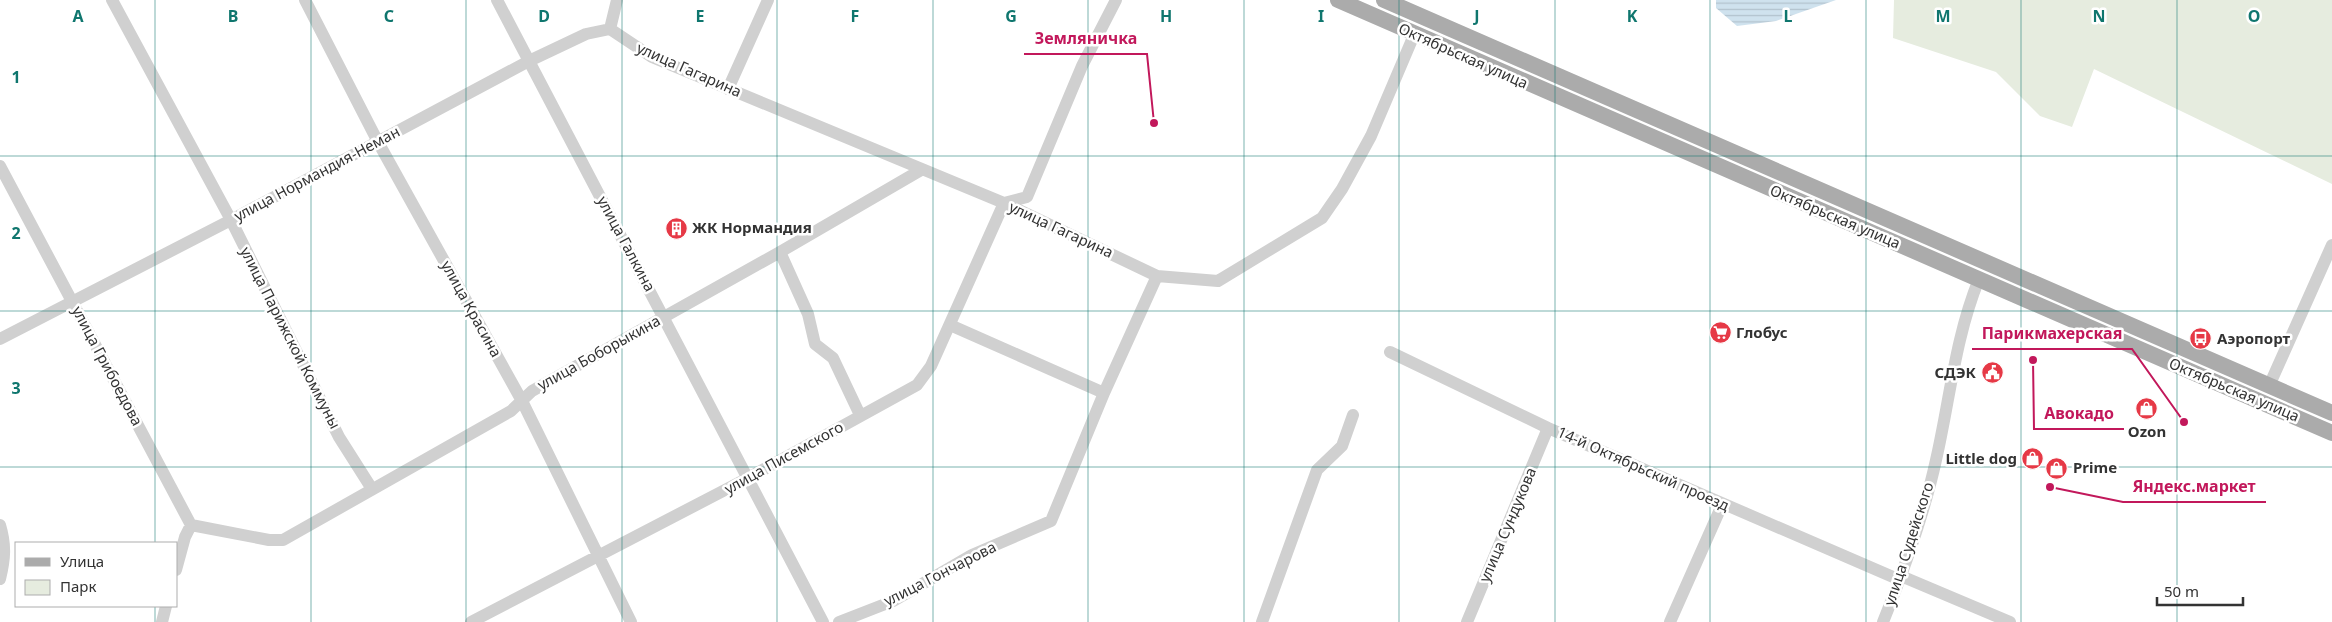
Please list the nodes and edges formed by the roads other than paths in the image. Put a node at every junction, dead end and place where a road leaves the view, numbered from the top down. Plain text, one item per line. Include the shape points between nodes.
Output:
1 (112, 0) edge
2 (305, 0) edge
3 (498, 0) edge
4 (617, 0) edge
5 (768, 0) edge
6 (1116, 0) edge
7 (1338, 0) edge
8 (1384, 0) edge
9 (610, 29) junction
10 (1414, 35) junction
11 (529, 61) junction
12 (728, 89) junction
13 (378, 142) junction
14 (0, 166) edge
15 (922, 170) junction
16 (1004, 203) junction
17 (231, 220) junction
18 (2332, 245) edge
19 (780, 252) junction
20 (1986, 262) junction
21 (1157, 276) junction
22 (1979, 279) junction
23 (72, 302) junction
24 (665, 317) junction
25 (950, 325) junction
26 (0, 339) edge
27 (1390, 352) dead end
28 (2269, 386) junction
29 (1104, 393) junction
30 (522, 401) junction
31 (2263, 403) junction
32 (2332, 414) edge
33 (860, 415) junction
34 (1354, 416) dead end
35 (1548, 428) junction
36 (2332, 433) edge
37 (748, 478) junction
38 (372, 489) junction
39 (1722, 505) junction
40 (0, 525) edge
41 (191, 525) junction
42 (596, 556) junction
43 (178, 563) edge
44 (1900, 578) junction
45 (0, 580) edge
46 (166, 607) edge
47 (162, 622) edge
48 (471, 622) edge
49 (631, 622) edge
50 (823, 622) edge
51 (839, 622) edge
52 (1262, 622) edge
53 (1467, 622) edge
54 (1670, 622) edge
55 (1883, 622) edge
56 (2010, 622) edge

1 - 17 street, улица Парижской Коммуны
2 - 13 street, улица Красина
3 - 11 street, улица Галкина
4 - 9 street
5 - 12 street
6 - 16 street via 1082,66 1027,196
7 - 10 main road, Октябрьская улица
8 - 20 main road, Октябрьская улица
9 - 11 street, улица Нормандия-Неман via 586,34
9 - 12 street, улица Гагарина via 652,57
10 - 21 street, улица Гагарина via 1371,136 1322,218 1218,281
10 - 22 main road, Октябрьская улица
11 - 13 street, улица Нормандия-Неман
11 - 24 street, улица Галкина
12 - 15 street, улица Гагарина
13 - 17 street, улица Нормандия-Неман
13 - 30 street, улица Красина
14 - 23 street, улица Грибоедова
15 - 16 street, улица Гагарина
15 - 19 street, улица Боборыкина
16 - 21 street, улица Гагарина
16 - 25 street, улица Писемского
17 - 23 street, улица Нормандия-Неман
17 - 38 street, улица Парижской Коммуны via 340,437
18 - 28 street
19 - 24 street, улица Боборыкина
19 - 33 street via 808,314 815,344 833,358
20 - 22 main road, улица Судейского
20 - 28 main road, Октябрьская улица
21 - 29 street, улица Гончарова
22 - 31 main road, Октябрьская улица
22 - 44 street, улица Судейского via 1958,344 1927,497
23 - 26 street, улица Нормандия-Неман
23 - 41 street, улица Грибоедова
24 - 30 street, улица Боборыкина via 532,390
24 - 37 street, улица Галкина
25 - 29 street
25 - 33 street, улица Писемского via 931,366 917,385
27 - 35 street, 14-й Октябрьский проезд
28 - 31 main road
28 - 32 main road, Октябрьская улица
29 - 51 street, улица Гончарова via 1051,521 972,555 893,600
30 - 38 street, улица Боборыкина via 511,411
30 - 42 street, улица Красина
31 - 36 main road, Октябрьская улица
33 - 37 street, улица Писемского
34 - 52 street via 1342,446 1317,470
35 - 39 street, 14-й Октябрьский проезд via 1620,457
35 - 53 street, улица Сундукова
37 - 42 street, улица Писемского
37 - 50 street, улица Галкина
38 - 41 street, улица Боборыкина via 283,540
39 - 44 street, 14-й Октябрьский проезд
39 - 54 street
40 - 45 street via 5,559
41 - 43 street
42 - 48 street, улица Писемского
42 - 49 street, улица Красина
44 - 55 street, улица Судейского
44 - 56 street, 14-й Октябрьский проезд
46 - 47 street

